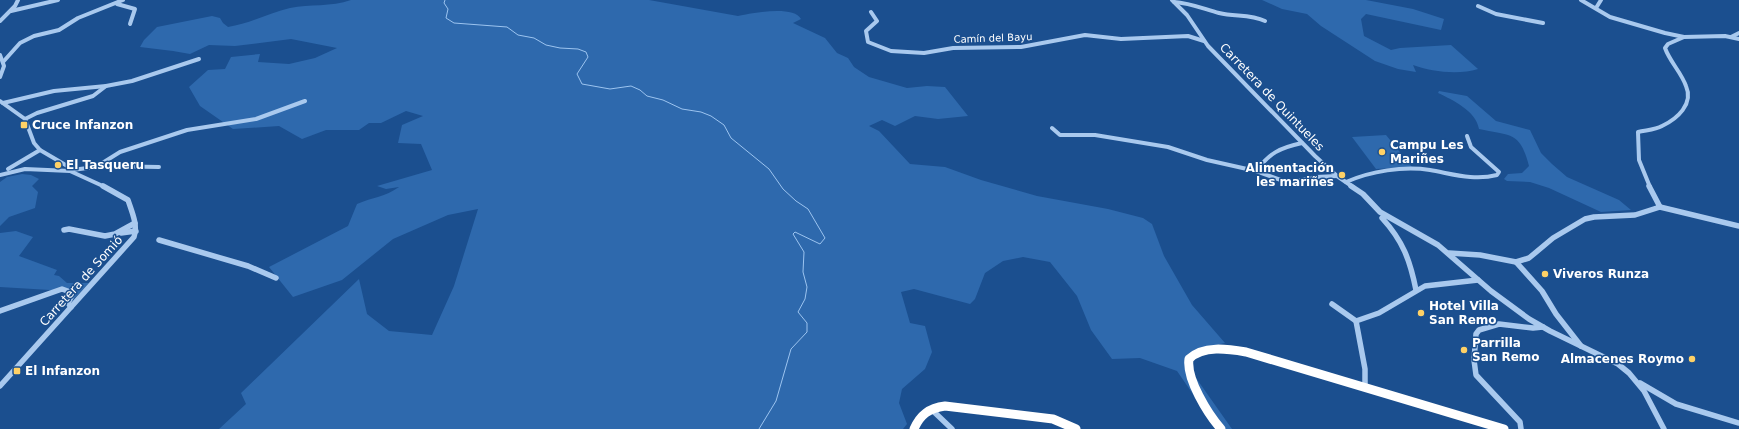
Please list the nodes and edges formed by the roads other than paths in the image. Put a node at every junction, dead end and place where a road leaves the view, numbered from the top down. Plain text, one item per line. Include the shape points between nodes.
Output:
1 (18, 0) edge
2 (58, 0) edge
3 (123, 0) edge
4 (1581, 0) edge
5 (1601, 0) edge
6 (1173, 1) edge
7 (117, 4) junction
8 (1478, 6) dead end
9 (1596, 8) junction
10 (11, 10) junction
11 (871, 12) dead end
12 (6, 15) junction
13 (0, 17) edge
14 (0, 21) edge
15 (1265, 21) dead end
16 (1543, 23) dead end
17 (130, 24) dead end
18 (1739, 33) edge
19 (1684, 37) junction
20 (1731, 37) junction
21 (1739, 40) edge
22 (1204, 42) junction
23 (0, 55) edge
24 (199, 60) dead end
25 (3, 62) junction
26 (0, 77) edge
27 (106, 86) junction
28 (305, 101) dead end
29 (2, 102) edge
30 (25, 119) junction
31 (1052, 128) dead end
32 (1467, 136) dead end
33 (1302, 143) junction
34 (40, 150) junction
35 (96, 167) junction
36 (160, 167) dead end
37 (8, 170) junction
38 (70, 171) junction
39 (1256, 171) junction
40 (0, 173) edge
41 (1337, 176) junction
42 (1346, 182) junction
43 (1660, 207) junction
44 (1385, 216) junction
45 (135, 223) junction
46 (1739, 226) edge
47 (64, 230) dead end
48 (136, 231) junction
49 (115, 234) junction
50 (159, 240) dead end
51 (1448, 253) junction
52 (1516, 262) junction
53 (276, 278) dead end
54 (1478, 280) junction
55 (1416, 290) junction
56 (1332, 304) dead end
57 (71, 307) junction
58 (0, 311) edge
59 (1356, 321) junction
60 (1543, 327) junction
61 (1581, 346) junction
62 (1637, 381) junction
63 (0, 386) edge
64 (1365, 388) junction
65 (930, 409) junction
66 (1739, 423) edge
67 (914, 429) edge
68 (952, 429) edge
69 (1076, 429) edge
70 (1221, 429) edge
71 (1504, 429) edge
72 (1521, 429) edge
73 (1664, 429) edge

1 - 10 street
2 - 10 street
3 - 7 street
4 - 9 street
5 - 9 street
6 - 15 street via 1191,3 1220,13 1257,17
6 - 22 street, Carretera de Quintueles via 1187,15
7 - 17 street via 135,9
7 - 25 street via 78,18 59,30 34,36 20,43
8 - 16 street via 1496,14
9 - 19 street via 1610,17
10 - 12 street
11 - 22 street, Camín del Bayu via 876,20 866,31 868,42 888,50 906,53 928,53 953,48 1021,47 1085,35 1121,39 1188,36
12 - 13 street
12 - 14 street
18 - 20 street
19 - 20 street
19 - 43 street via 1665,48 1671,64 1686,85 1688,103 1661,126 1638,132 1639,160
20 - 21 street
22 - 33 street, Carretera de Quintueles
23 - 25 street
24 - 27 street via 132,81
25 - 26 street
27 - 29 street via 76,88
27 - 30 street via 92,96
28 - 35 street via 256,119 186,130 120,152
29 - 30 street
30 - 34 street via 34,143
31 - 39 street via 1060,135 1095,135 1168,147 1218,163
32 - 42 street via 1472,147 1499,172 1497,175 1483,177 1404,169 1354,178
33 - 39 street via 1282,147 1268,155
33 - 41 street, Carretera de Quintueles
34 - 37 street
34 - 38 street via 69,167
35 - 36 street
35 - 38 street
37 - 38 street, Carretera de Somió
37 - 40 street
38 - 45 street, Carretera de Somió via 128,200
39 - 41 street via 1289,183 1316,177
41 - 42 street, Carretera de Quintueles
42 - 44 street, Carretera de Quintueles via 1363,194
43 - 46 street
43 - 52 street via 1635,215 1585,218 1553,238 1529,258
44 - 51 street, Carretera de Quintueles
44 - 55 street via 1382,218 1406,249
45 - 48 street, Carretera de Somió
45 - 49 street
47 - 49 street via 101,237
48 - 49 street
48 - 57 street, Carretera de Somió via 130,243
50 - 53 street via 248,266
51 - 52 street via 1480,255
51 - 54 street, Carretera de Quintueles
52 - 61 street via 1542,291
54 - 55 street via 1425,286
54 - 60 street, Carretera de Quintueles
55 - 59 street via 1379,312
56 - 59 street
57 - 58 street via 68,303 73,292 62,289
57 - 63 street, Carretera de Somió
59 - 64 street via 1365,369
60 - 61 street, Carretera de Quintueles
60 - 72 street via 1499,324 1479,330 1474,338 1476,375 1516,416
61 - 62 street, Carretera de Quintueles via 1618,364
62 - 66 street via 1676,404
62 - 73 street, Carretera de Quintueles
64 - 70 highway via 1246,352 1230,349 1202,351 1194,355 1188,367 1209,413
64 - 71 highway
65 - 67 highway via 922,414
65 - 68 street
65 - 69 highway via 945,406 1032,416 1053,419

